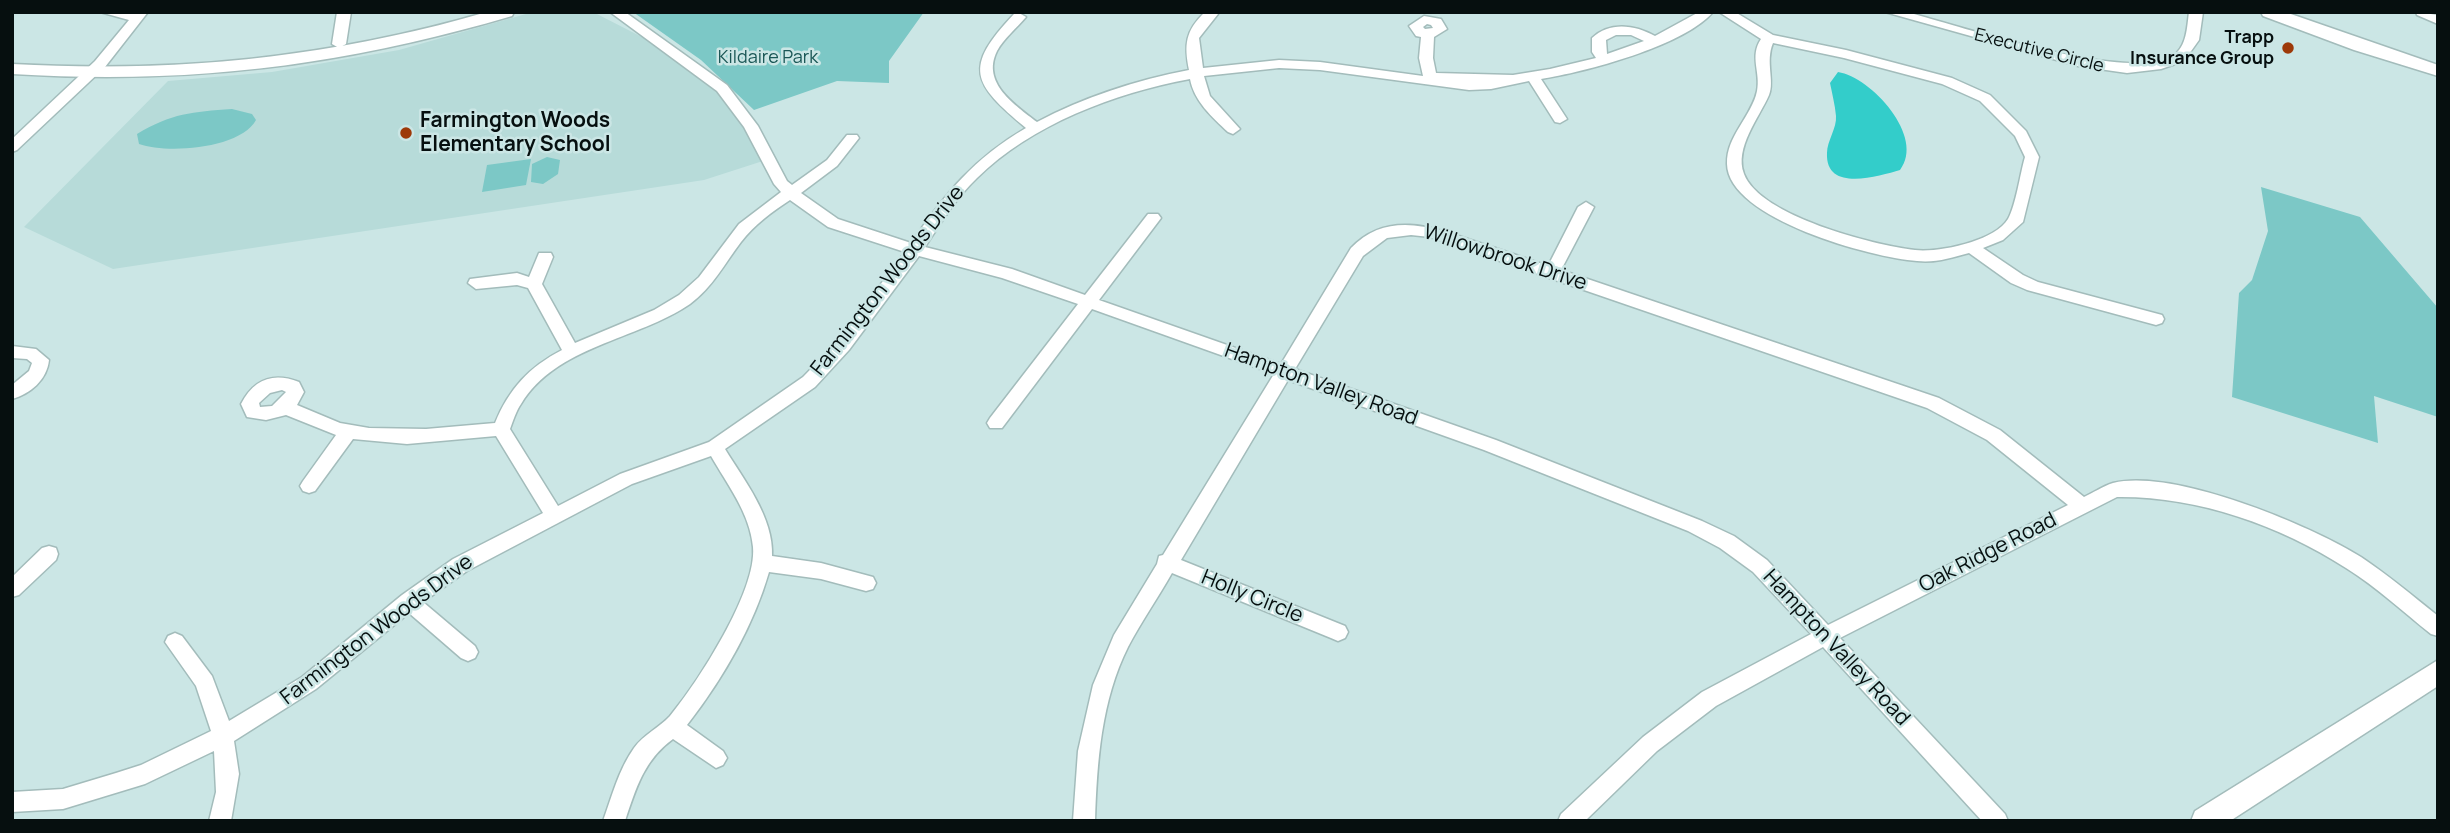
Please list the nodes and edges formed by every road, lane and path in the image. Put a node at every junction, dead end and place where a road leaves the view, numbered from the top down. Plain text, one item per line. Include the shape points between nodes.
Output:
1 (106, 12) edge
2 (344, 12) edge
3 (472, 12) edge
4 (506, 12) edge
5 (616, 12) edge
6 (1687, 12) edge
7 (1707, 12) edge
8 (1725, 12) edge
9 (1891, 12) edge
10 (2196, 12) edge
11 (2269, 12) edge
12 (2422, 12) edge
13 (139, 15) edge
14 (1211, 15) dead end
15 (1019, 17) dead end
16 (2438, 20) edge
17 (1428, 34) dead end
18 (1769, 38) junction
19 (1654, 41) junction
20 (339, 44) junction
21 (12, 57) edge
22 (1605, 61) junction
23 (12, 69) edge
24 (95, 69) junction
25 (2438, 71) edge
26 (1197, 73) junction
27 (1533, 77) junction
28 (1431, 81) junction
29 (1560, 119) dead end
30 (1233, 129) dead end
31 (1037, 130) junction
32 (852, 138) dead end
33 (15, 142) edge
34 (790, 193) junction
35 (1586, 207) dead end
36 (1153, 218) dead end
37 (1971, 247) junction
38 (915, 249) junction
39 (545, 257) dead end
40 (1552, 273) junction
41 (476, 283) dead end
42 (534, 284) junction
43 (1088, 302) junction
44 (2156, 319) dead end
45 (12, 352) edge
46 (572, 353) junction
47 (1283, 371) junction
48 (12, 393) edge
49 (285, 407) dead end
50 (996, 423) dead end
51 (501, 429) junction
52 (348, 432) junction
53 (715, 447) junction
54 (309, 486) dead end
55 (2080, 505) junction
56 (553, 514) junction
57 (49, 554) dead end
58 (1167, 562) junction
59 (763, 563) junction
60 (866, 583) dead end
61 (12, 589) edge
62 (410, 601) junction
63 (2438, 628) edge
64 (1338, 632) dead end
65 (1827, 636) junction
66 (174, 642) dead end
67 (468, 652) dead end
68 (2438, 672) edge
69 (673, 727) junction
70 (223, 736) junction
71 (716, 758) dead end
72 (12, 802) edge
73 (220, 821) edge
74 (614, 821) edge
75 (1084, 821) edge
76 (1569, 821) edge
77 (1997, 821) edge
78 (2205, 821) edge

1 - 13 street
2 - 20 street
3 - 20 main road
4 - 24 main road via 412,39 291,61 167,74
5 - 34 street, Hampton Valley Road via 722,88 751,126 766,160
6 - 19 street, Farmington Woods Drive
7 - 19 street, Farmington Woods Drive via 1678,33
8 - 18 street
9 - 10 street, Executive Circle via 2083,63 2127,69 2179,58 2192,40
11 - 25 main road
12 - 16 street
13 - 24 street
14 - 26 street via 1198,26 1191,41
15 - 31 street via 991,46 985,60 986,78 993,93
17 - 28 street via 1426,58
18 - 37 street via 1761,58 1764,91 1735,153 1738,179 1746,191 1791,222 1879,249 1928,256
18 - 37 street via 1947,81 1972,90 2002,113 2027,143 2031,163 2015,222 1998,236
19 - 22 street, Farmington Woods Drive
19 - 22 street via 1628,30 1607,33 1598,45
20 - 24 main road
21 - 24 main road
22 - 27 street, Farmington Woods Drive
23 - 24 main road
24 - 33 street
26 - 28 street, Farmington Woods Drive via 1291,64
26 - 30 street via 1198,87
26 - 31 street, Farmington Woods Drive via 1120,92
27 - 28 street, Farmington Woods Drive via 1478,86
27 - 29 street
31 - 38 street, Farmington Woods Drive via 975,171
32 - 34 street via 831,164
34 - 38 street, Hampton Valley Road via 833,223
34 - 46 street via 755,218 684,299
35 - 40 street
36 - 43 street
37 - 44 street via 2033,286
38 - 43 street, Hampton Valley Road
38 - 53 street, Farmington Woods Drive via 822,370
39 - 42 street
40 - 47 street, Willowbrook Drive via 1432,232 1401,229 1382,233 1363,243
40 - 55 street, Willowbrook Drive via 1955,412 2007,442
41 - 42 street via 517,279
42 - 46 street
43 - 47 street, Hampton Valley Road
43 - 50 street
45 - 48 street via 36,355 42,366 34,378
46 - 51 street via 523,384 507,407
47 - 58 street, Willowbrook Drive
47 - 65 street, Hampton Valley Road via 1490,445 1708,531 1760,566
49 - 52 street
51 - 52 street via 433,436
51 - 56 street
52 - 54 street
53 - 56 street, Farmington Woods Drive via 626,478
53 - 59 street via 749,506 763,548
55 - 63 street, Oak Ridge Road via 2115,490 2144,488 2177,492 2251,516 2307,537 2354,563
55 - 65 street, Oak Ridge Road
56 - 62 street, Farmington Woods Drive via 460,565
57 - 61 street
58 - 64 street, Holly Circle
58 - 75 street, Willowbrook Drive via 1121,641 1102,687 1088,744
59 - 60 street
59 - 69 street via 721,654
62 - 67 street
62 - 70 street, Farmington Woods Drive via 309,683
65 - 76 street, Oak Ridge Road via 1679,720
65 - 77 street, Hampton Valley Road
66 - 70 street via 205,682
68 - 78 main road
69 - 71 street
69 - 74 street via 647,748
70 - 72 street, Farmington Woods Drive via 116,783 62,799
70 - 73 street via 228,785

